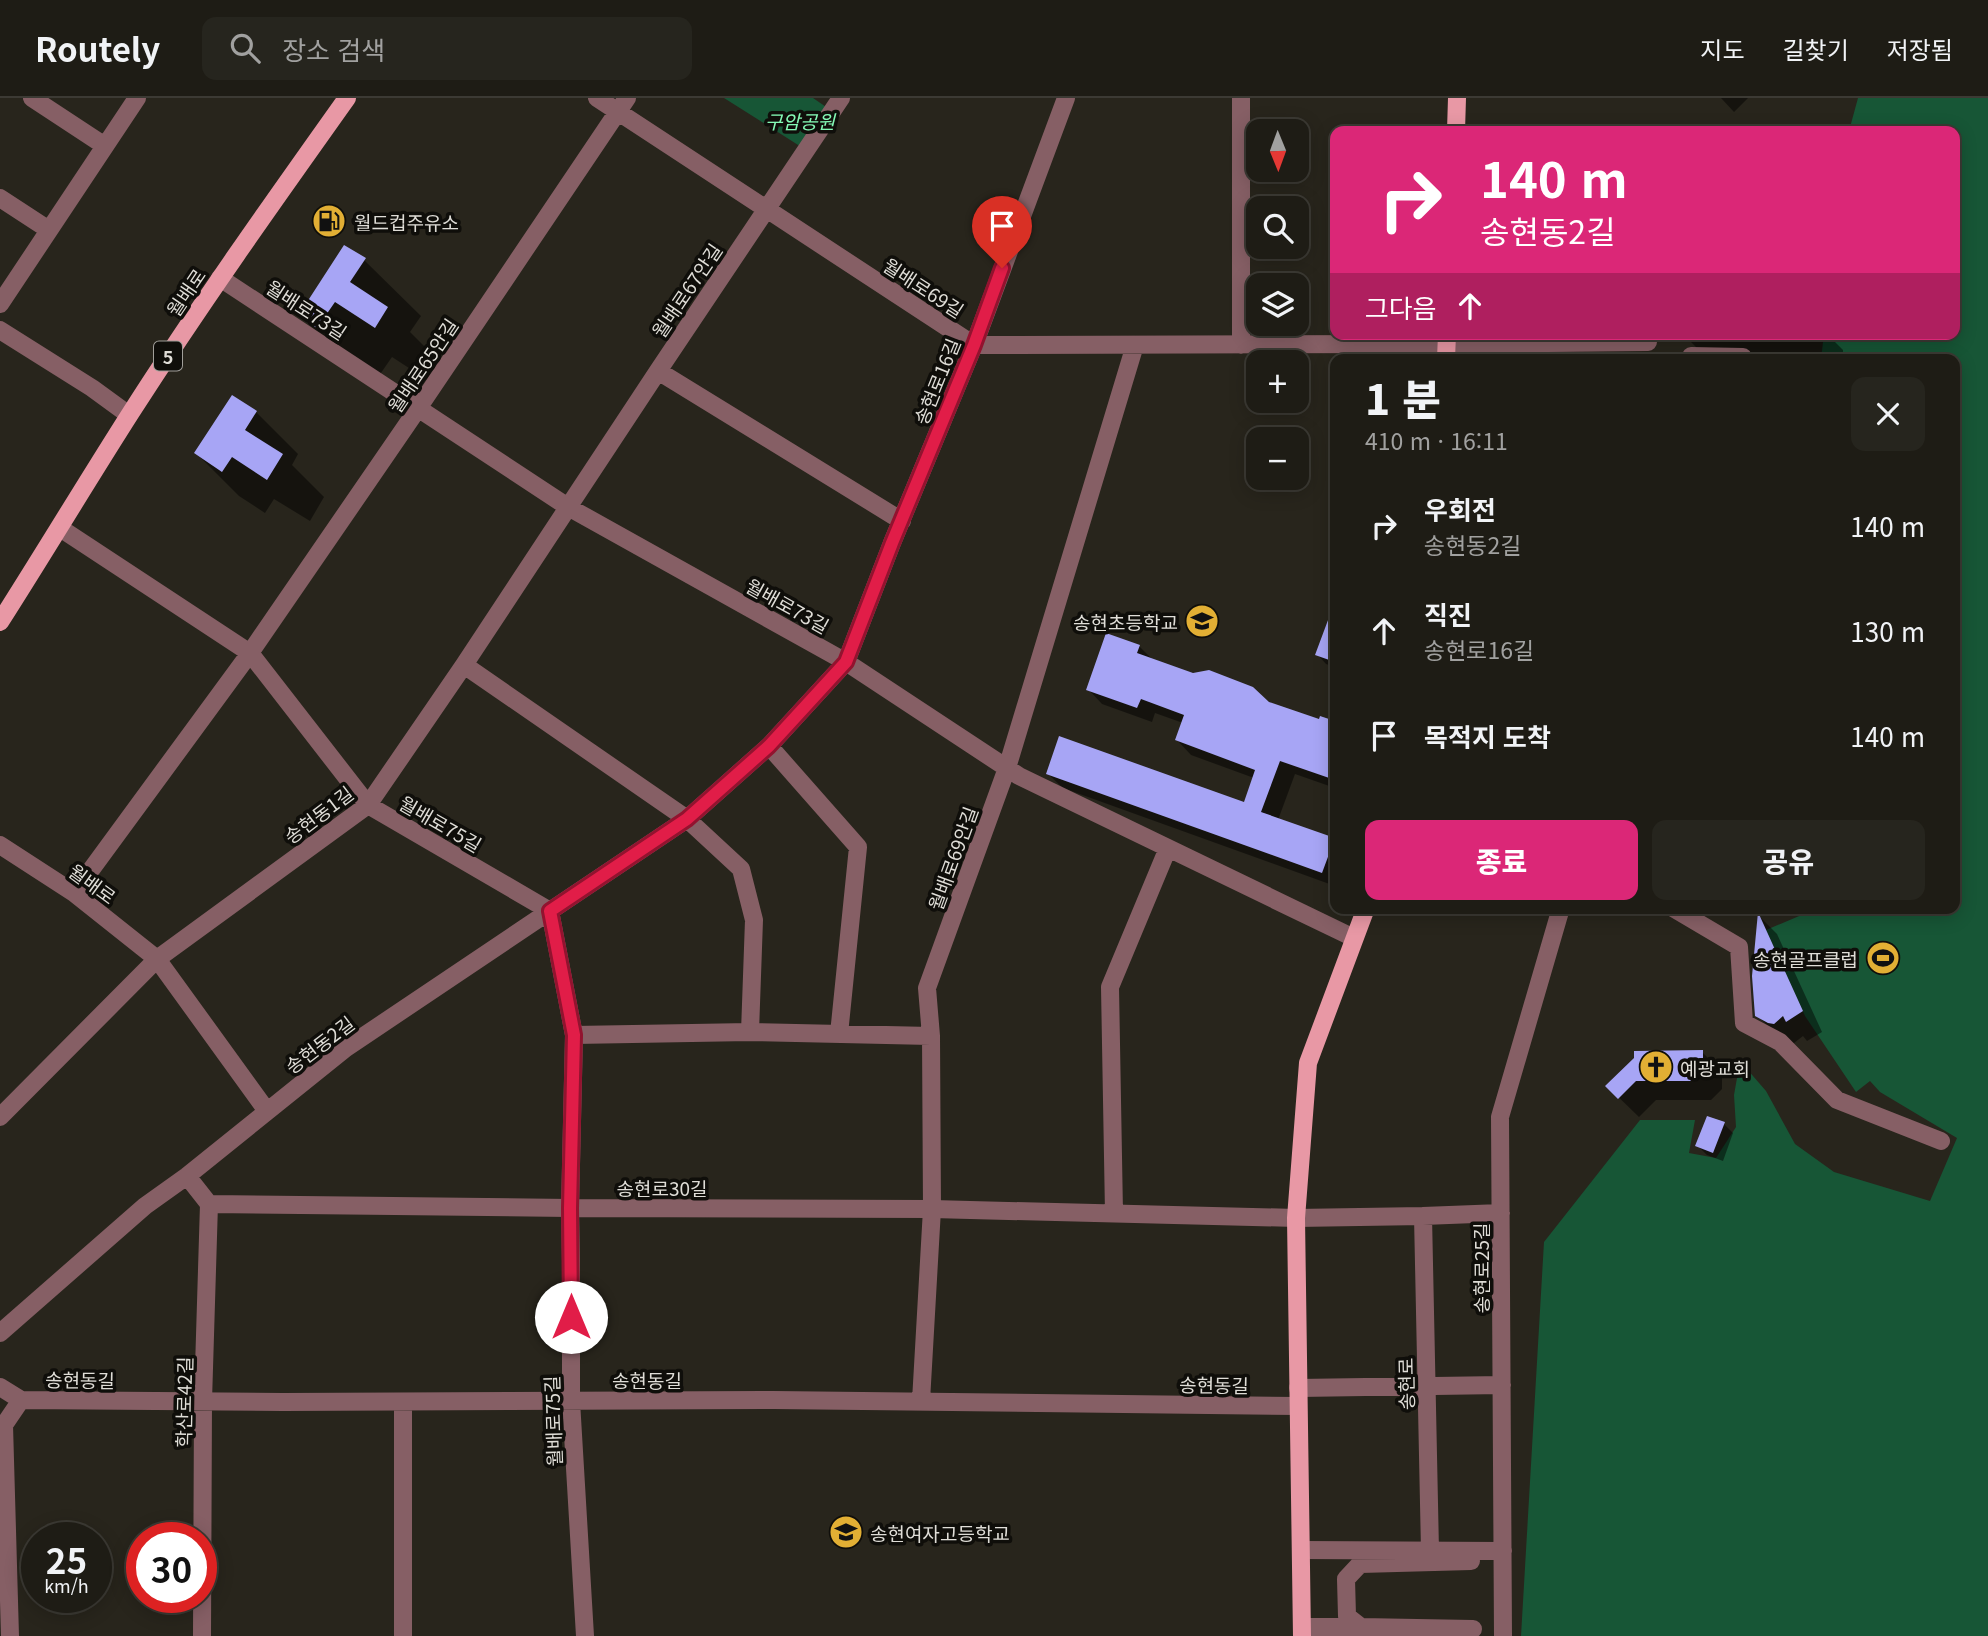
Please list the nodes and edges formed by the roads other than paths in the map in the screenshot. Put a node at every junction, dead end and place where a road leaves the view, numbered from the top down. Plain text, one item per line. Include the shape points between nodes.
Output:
1 (32, 98) edge
2 (137, 98) edge
3 (347, 98) edge
4 (597, 98) edge
5 (841, 98) edge
6 (1066, 98) edge
7 (1241, 98) edge
8 (1457, 98) edge
9 (623, 105) edge
10 (1456, 126) edge
11 (105, 146) junction
12 (0, 198) edge
13 (766, 209) junction
14 (49, 230) junction
15 (220, 278) junction
16 (0, 304) edge
17 (0, 330) edge
18 (974, 345) junction
19 (1135, 345) junction
20 (1241, 345) junction
21 (1648, 345) edge
22 (1447, 346) edge
23 (658, 371) junction
24 (419, 407) junction
25 (129, 415) junction
26 (568, 506) junction
27 (902, 521) junction
28 (60, 528) junction
29 (0, 622) edge
30 (250, 653) junction
31 (846, 662) junction
32 (464, 665) junction
33 (769, 746) junction
34 (1007, 768) junction
35 (368, 805) junction
36 (687, 819) junction
37 (0, 845) edge
38 (1168, 848) junction
39 (74, 893) junction
40 (550, 911) junction
41 (1364, 914) edge
42 (1559, 914) edge
43 (1683, 914) edge
44 (1354, 938) junction
45 (157, 959) junction
46 (750, 1032) junction
47 (839, 1034) junction
48 (574, 1035) junction
49 (931, 1036) junction
50 (267, 1111) junction
51 (0, 1117) edge
52 (1941, 1141) dead end
53 (187, 1176) junction
54 (209, 1203) junction
55 (570, 1208) junction
56 (932, 1209) junction
57 (1114, 1213) junction
58 (1501, 1213) junction
59 (1423, 1216) junction
60 (1296, 1218) junction
61 (0, 1333) edge
62 (1502, 1385) junction
63 (1426, 1386) junction
64 (0, 1387) edge
65 (1298, 1388) junction
66 (21, 1400) junction
67 (203, 1401) junction
68 (571, 1401) junction
69 (921, 1401) junction
70 (403, 1402) junction
71 (1298, 1406) junction
72 (1301, 1550) junction
73 (1430, 1550) junction
74 (1503, 1550) junction
75 (1471, 1561) dead end
76 (1473, 1629) dead end
77 (1302, 1632) edge
78 (1361, 1632) edge
79 (9, 1636) edge
80 (202, 1636) edge
81 (404, 1636) edge
82 (585, 1636) edge
83 (1503, 1636) edge

1 - 11 street
2 - 11 street
3 - 15 main road, 월배로 / 5
4 - 9 street, 월배로69길
5 - 13 street, 월배로67안길
6 - 18 street, 송현로16길
7 - 20 street
8 - 10 main road
9 - 13 street, 월배로69길
9 - 24 street, 월배로65안길
11 - 14 street
12 - 14 street
13 - 18 street, 월배로69길
13 - 23 street, 월배로67안길
14 - 16 street
15 - 24 street, 월배로73길
15 - 25 main road, 월배로 / 5
17 - 25 street
18 - 19 street
18 - 27 street, 송현로16길
19 - 20 street
19 - 34 street, 월배로69안길
20 - 22 street
21 - 22 street
23 - 26 street, 월배로67안길
23 - 27 street
24 - 26 street, 월배로73길
24 - 30 street, 월배로65안길
25 - 28 main road, 월배로 / 5
26 - 31 street, 월배로73길
26 - 32 street, 송현동1길
27 - 31 street, 송현로16길
28 - 29 main road, 월배로 / 5
28 - 30 street, 월배로75길
30 - 35 street, 월배로75길
30 - 39 street
31 - 33 street, 송현동2길
31 - 34 street, 월배로73길
32 - 35 street, 송현동1길
32 - 36 street
33 - 36 street, 송현동2길
33 - 47 street via 859,847
34 - 38 street, 월배로73길
34 - 49 street, 월배로69안길 via 927,988
35 - 40 street, 월배로75길
35 - 45 street, 송현동1길
36 - 40 street, 송현동2길
36 - 46 street via 741,869 754,920
37 - 39 street, 월배로
38 - 44 street, 월배로73길
38 - 57 street via 1110,987
39 - 45 street, 월배로
40 - 48 street, 월배로75길
40 - 50 street, 송현동2길 via 346,1048
41 - 44 main road
42 - 58 street, 송현로25길 via 1500,1117
43 - 52 street via 1739,947 1744,1023 1780,1042 1837,1100
44 - 60 main road via 1308,1063
45 - 50 street
45 - 51 street, 송현동1길
46 - 47 street
46 - 48 street
47 - 49 street
48 - 55 street, 월배로75길
49 - 56 street, 월배로69안길
50 - 53 street, 송현동2길
53 - 54 street
53 - 61 street, 송현동2길 via 145,1206
54 - 55 street, 송현로30길
54 - 67 street, 학산로42길
55 - 56 street, 송현로30길
55 - 68 street, 월배로75길
56 - 57 street, 송현로30길
56 - 69 street, 월배로69안길
57 - 60 street, 송현로30길
58 - 59 street
58 - 62 street, 송현로25길
59 - 60 street
59 - 63 street, 송현로
60 - 65 main road
62 - 63 street
62 - 74 street, 송현로25길
63 - 65 street
63 - 73 street, 송현로
64 - 66 street, 송현동길
65 - 71 main road
66 - 67 street, 송현동길
66 - 79 street via 4,1425
67 - 70 street, 송현동길
67 - 80 street, 학산로42길
68 - 69 street, 송현동길
68 - 70 street, 송현동길
68 - 82 street, 월배로75길
69 - 71 street, 송현동길
70 - 81 street
71 - 72 main road
72 - 73 street
72 - 77 main road
73 - 74 street
74 - 83 street, 송현로25길
75 - 78 street via 1360,1564 1346,1579 1347,1616
76 - 78 street
77 - 78 street

